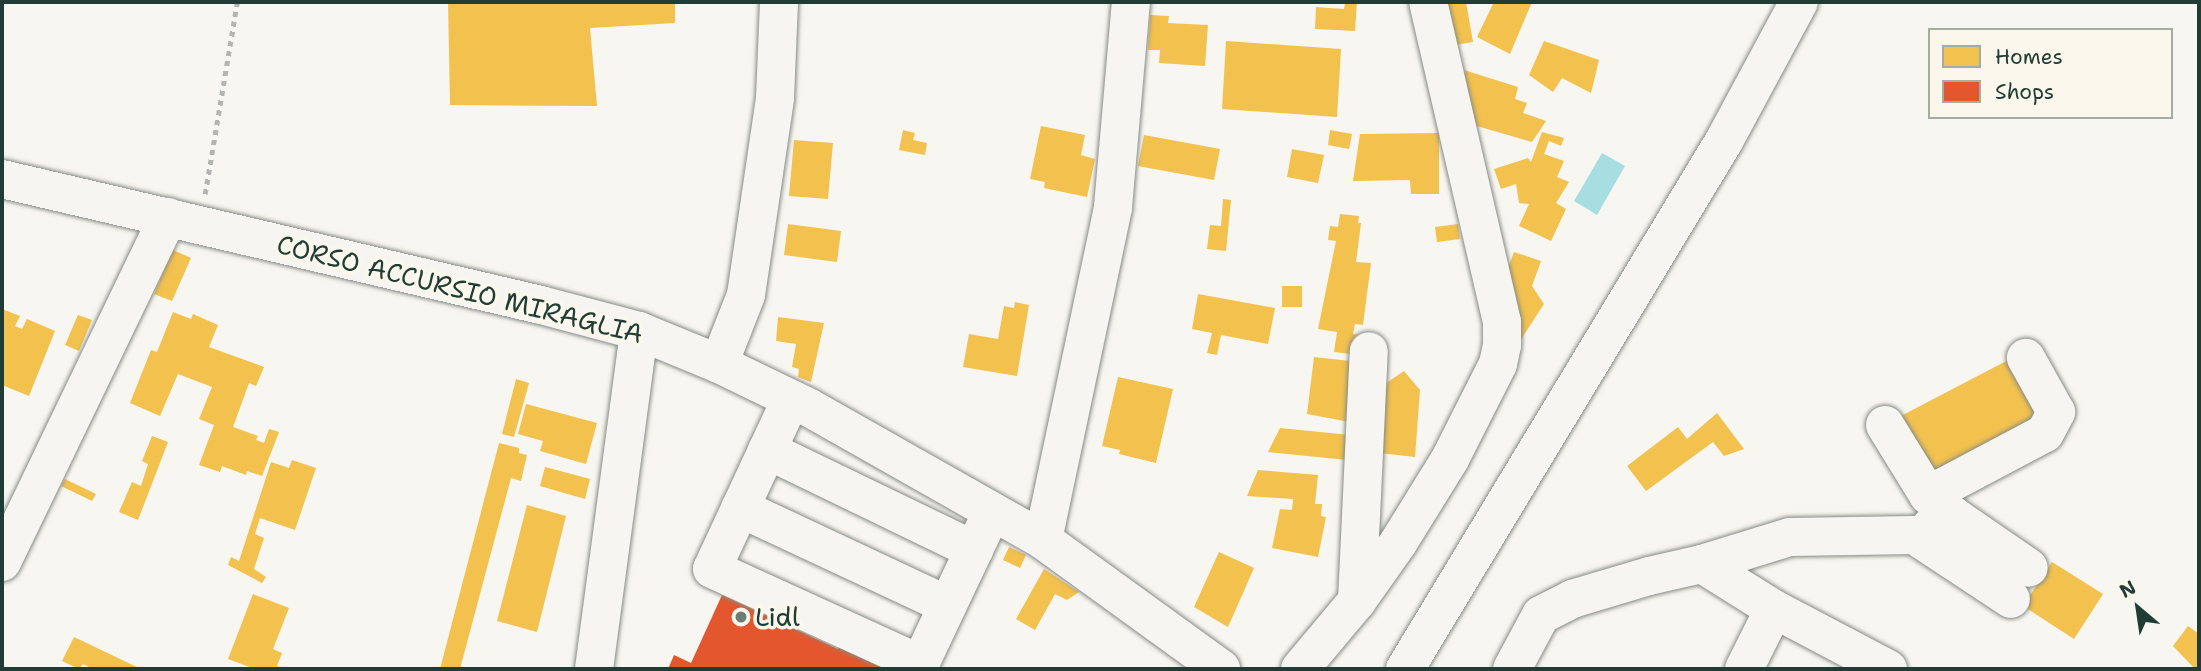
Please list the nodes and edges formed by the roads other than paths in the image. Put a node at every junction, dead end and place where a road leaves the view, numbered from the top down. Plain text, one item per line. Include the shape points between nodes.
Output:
1 (779, 2) edge
2 (1131, 2) edge
3 (1428, 2) edge
4 (1799, 2) edge
5 (2, 179) edge
6 (183, 221) junction
7 (639, 331) junction
8 (1369, 351) dead end
9 (2026, 358) dead end
10 (719, 363) junction
11 (791, 399) junction
12 (1885, 425) dead end
13 (767, 450) junction
14 (1940, 505) junction
15 (740, 508) junction
16 (992, 512) junction
17 (1914, 536) junction
18 (1043, 540) junction
19 (974, 550) junction
20 (2, 562) edge
21 (1702, 564) junction
22 (1357, 601) junction
23 (947, 605) junction
24 (1774, 609) junction
25 (594, 669) edge
26 (1221, 669) edge
27 (1300, 669) edge
28 (1405, 669) edge
29 (1512, 669) edge
30 (1744, 669) edge
31 (1888, 669) edge

1 - 10 street via 775,98 746,295
2 - 18 street via 1113,207
3 - 22 street via 1502,322 1502,345 1498,364 1450,459
4 - 28 street via 1742,107
5 - 6 street, CORSO ACCURSIO MIRAGLIA
6 - 7 street, CORSO ACCURSIO MIRAGLIA
6 - 20 street
7 - 10 street, CORSO ACCURSIO MIRAGLIA
7 - 25 street
8 - 22 street
9 - 14 street via 2056,412 2045,433
10 - 11 street, CORSO ACCURSIO MIRAGLIA
11 - 13 street
11 - 16 street, CORSO ACCURSIO MIRAGLIA
12 - 14 street
13 - 15 street
13 - 19 street
14 - 17 street
14 - 17 street via 2020,583
15 - 23 street
15 - 23 street via 712,569 919,664
16 - 18 street, CORSO ACCURSIO MIRAGLIA
16 - 19 street
17 - 21 street via 1790,537
18 - 26 street, CORSO ACCURSIO MIRAGLIA
19 - 23 street
21 - 24 street
21 - 29 street via 1572,599 1542,615
22 - 27 street
24 - 30 street
24 - 31 street

